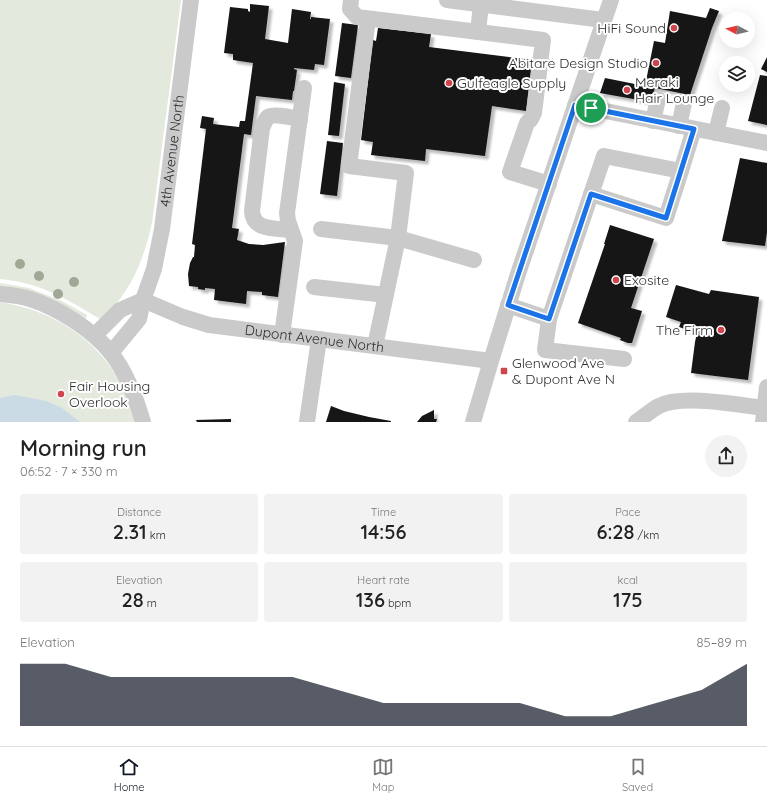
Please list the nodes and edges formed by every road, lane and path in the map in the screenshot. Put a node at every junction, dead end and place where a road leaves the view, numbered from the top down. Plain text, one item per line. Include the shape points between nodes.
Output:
1 (191, 0) edge
2 (351, 0) edge
3 (447, 0) edge
4 (611, 0) edge
5 (481, 4) junction
6 (368, 19) junction
7 (604, 20) junction
8 (478, 32) junction
9 (304, 88) dead end
10 (658, 99) dead end
11 (684, 103) dead end
12 (575, 105) junction
13 (722, 108) dead end
14 (300, 119) junction
15 (653, 121) junction
16 (686, 127) junction
17 (716, 133) junction
18 (767, 143) edge
19 (681, 171) junction
20 (549, 184) junction
21 (591, 194) junction
22 (321, 229) dead end
23 (290, 230) junction
24 (398, 238) junction
25 (474, 260) dead end
26 (314, 287) dead end
27 (0, 294) edge
28 (386, 295) junction
29 (143, 300) junction
30 (508, 305) junction
31 (549, 319) junction
32 (94, 335) junction
33 (282, 335) junction
34 (319, 339) junction
35 (375, 346) junction
36 (111, 353) junction
37 (624, 359) dead end
38 (490, 361) junction
39 (767, 388) edge
40 (764, 415) edge
41 (143, 422) edge
42 (308, 422) edge
43 (474, 422) edge
44 (636, 422) edge

1 - 29 street, 4th Avenue North via 162,229 154,269
2 - 6 street via 350,9 357,17
3 - 5 street
4 - 7 street
5 - 7 street
5 - 8 street
6 - 8 street
6 - 24 street via 349,166 406,173
7 - 12 street
8 - 20 street via 543,40 534,113 527,123 510,172
9 - 14 street
10 - 15 street
11 - 16 street
12 - 15 street
12 - 20 street
13 - 17 street
14 - 23 street via 287,213
14 - 23 street via 272,116 264,122 252,211 258,224 267,228
15 - 16 street
16 - 17 street
16 - 19 street
17 - 18 street
19 - 21 street via 604,156
19 - 21 street via 666,218
20 - 30 street
21 - 31 street
22 - 24 street
23 - 33 street via 295,241
24 - 25 street
24 - 28 street
26 - 28 street
27 - 32 street via 13,295 52,308
28 - 35 street
29 - 32 street via 120,310
29 - 33 street, Dupont Avenue North via 209,325
29 - 36 street, 4th Avenue North via 138,319
30 - 31 street
30 - 38 street
31 - 37 street via 545,350
32 - 36 street
33 - 34 street, Dupont Avenue North
34 - 35 street, Dupont Avenue North
34 - 42 street
35 - 38 street, Dupont Avenue North
36 - 41 street via 128,381
38 - 43 street
39 - 40 street
40 - 44 street via 714,402 684,400 660,405

